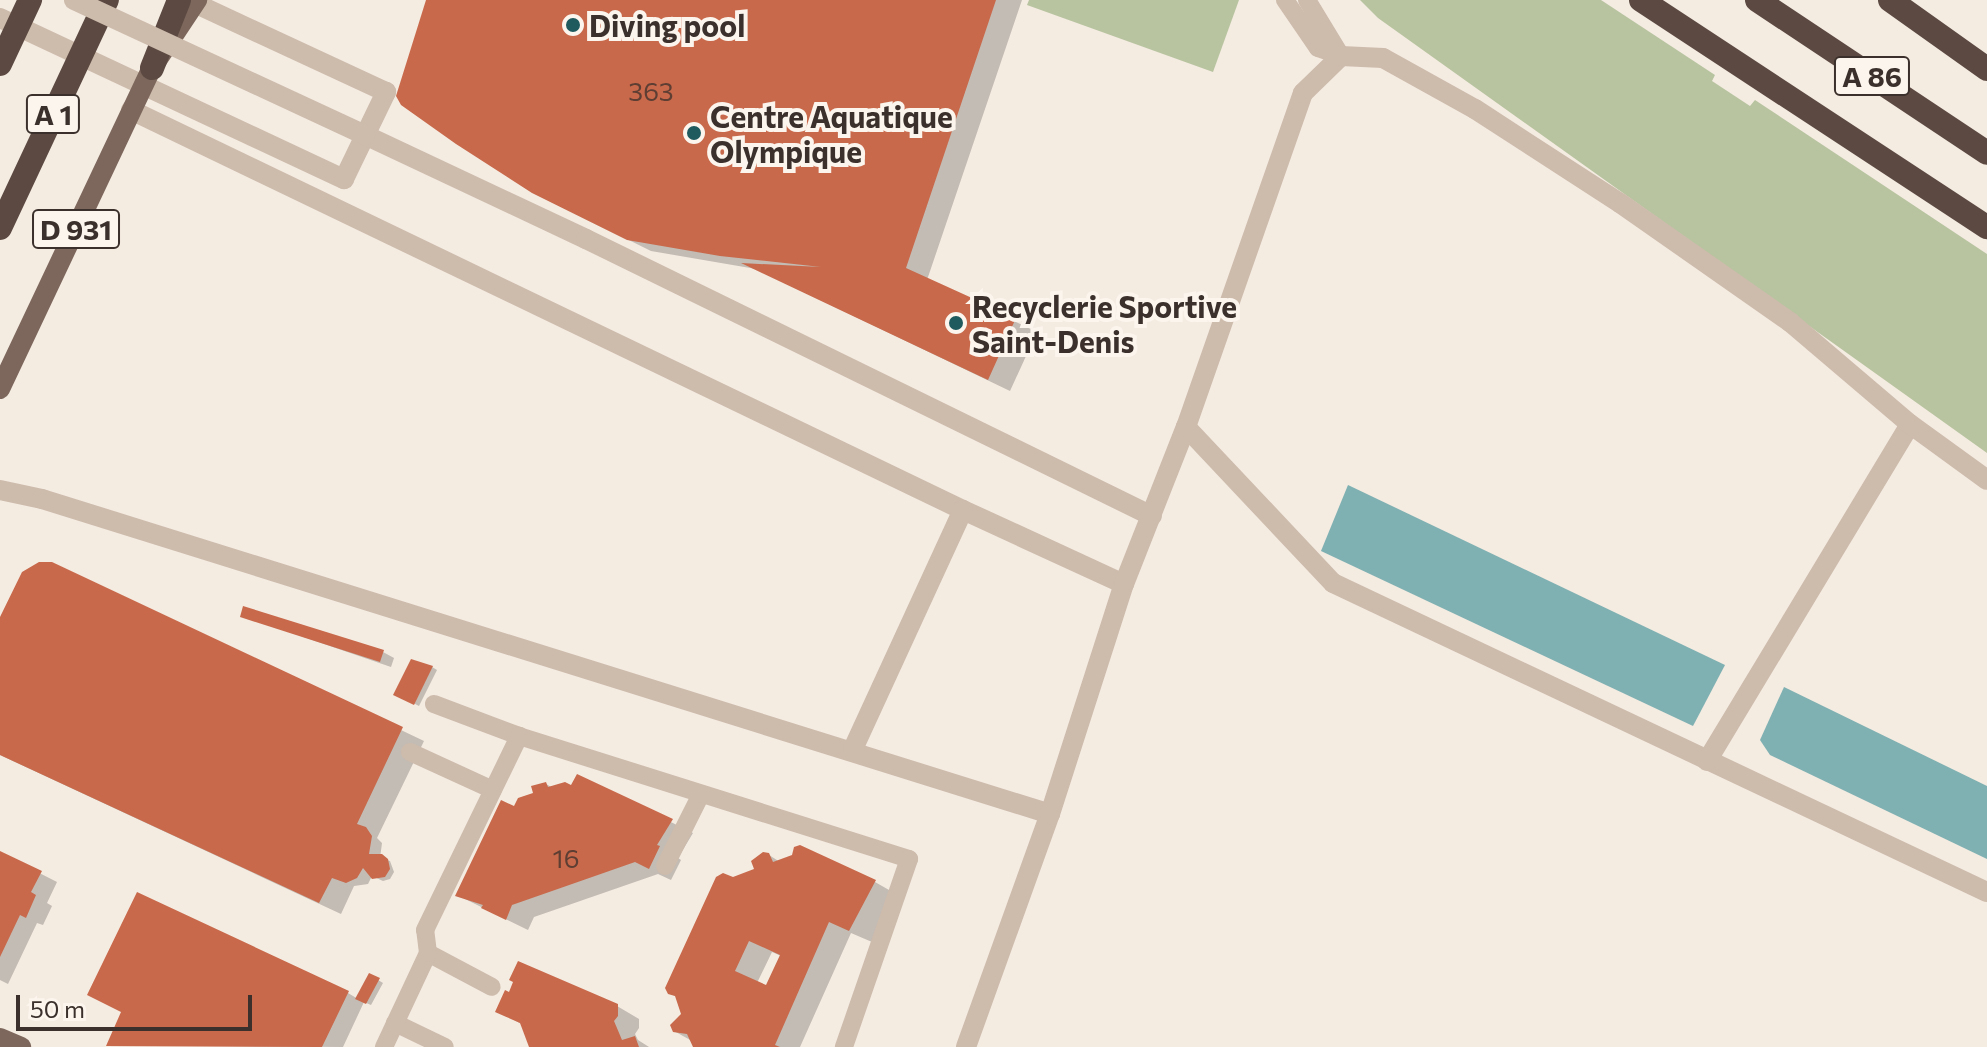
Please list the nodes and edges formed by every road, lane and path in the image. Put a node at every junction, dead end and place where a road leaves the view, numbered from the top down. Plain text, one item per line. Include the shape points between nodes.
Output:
1 (30, 0) edge
2 (74, 0) edge
3 (107, 0) edge
4 (1285, 0) edge
5 (1307, 0) edge
6 (1641, 0) edge
7 (1757, 0) edge
8 (1890, 0) edge
9 (190, 1) edge
10 (9, 22) edge
11 (81, 56) junction
12 (1341, 56) junction
13 (1982, 63) edge
14 (0, 64) edge
15 (148, 77) junction
16 (131, 110) junction
17 (365, 135) junction
18 (1987, 153) edge
19 (1987, 227) edge
20 (0, 228) edge
21 (0, 389) edge
22 (1910, 424) junction
23 (1186, 427) junction
24 (1987, 480) edge
25 (0, 490) edge
26 (963, 510) junction
27 (1152, 516) junction
28 (1124, 584) junction
29 (434, 704) dead end
30 (519, 736) junction
31 (853, 749) junction
32 (410, 752) dead end
33 (1707, 761) junction
34 (493, 790) junction
35 (701, 794) junction
36 (1050, 814) junction
37 (665, 866) dead end
38 (1987, 892) edge
39 (428, 953) junction
40 (492, 987) dead end
41 (395, 1023) junction
42 (0, 1038) edge
43 (21, 1047) edge
44 (384, 1047) edge
45 (445, 1047) edge
46 (844, 1047) edge
47 (966, 1047) edge

1 - 10 highway, A 1
2 - 17 street, bridge
3 - 11 highway, A 1
4 - 12 lane via 1318,48
5 - 12 lane
6 - 19 highway
7 - 18 highway, A 86
8 - 13 highway, A 86
9 - 15 highway
9 - 17 street via 386,92
10 - 11 street
10 - 14 highway, A 1
11 - 15 street
11 - 20 highway, A 1
12 - 22 street via 1383,58 1475,109 1790,322
12 - 23 street via 1303,93
15 - 16 main road, D 931
15 - 17 street via 344,179
16 - 21 main road, D 931
16 - 26 street
17 - 27 street
22 - 24 street
22 - 33 street
23 - 27 street
23 - 33 street via 1333,583
25 - 31 street
26 - 28 street
26 - 31 street
27 - 28 street
28 - 36 street
29 - 30 lane
30 - 34 lane
30 - 35 lane
31 - 36 street
32 - 34 lane
33 - 38 street
34 - 39 lane via 425,930
35 - 37 lane
35 - 46 lane via 909,859
36 - 47 street
39 - 40 lane
39 - 41 lane
41 - 44 lane
41 - 45 lane
42 - 43 main road

